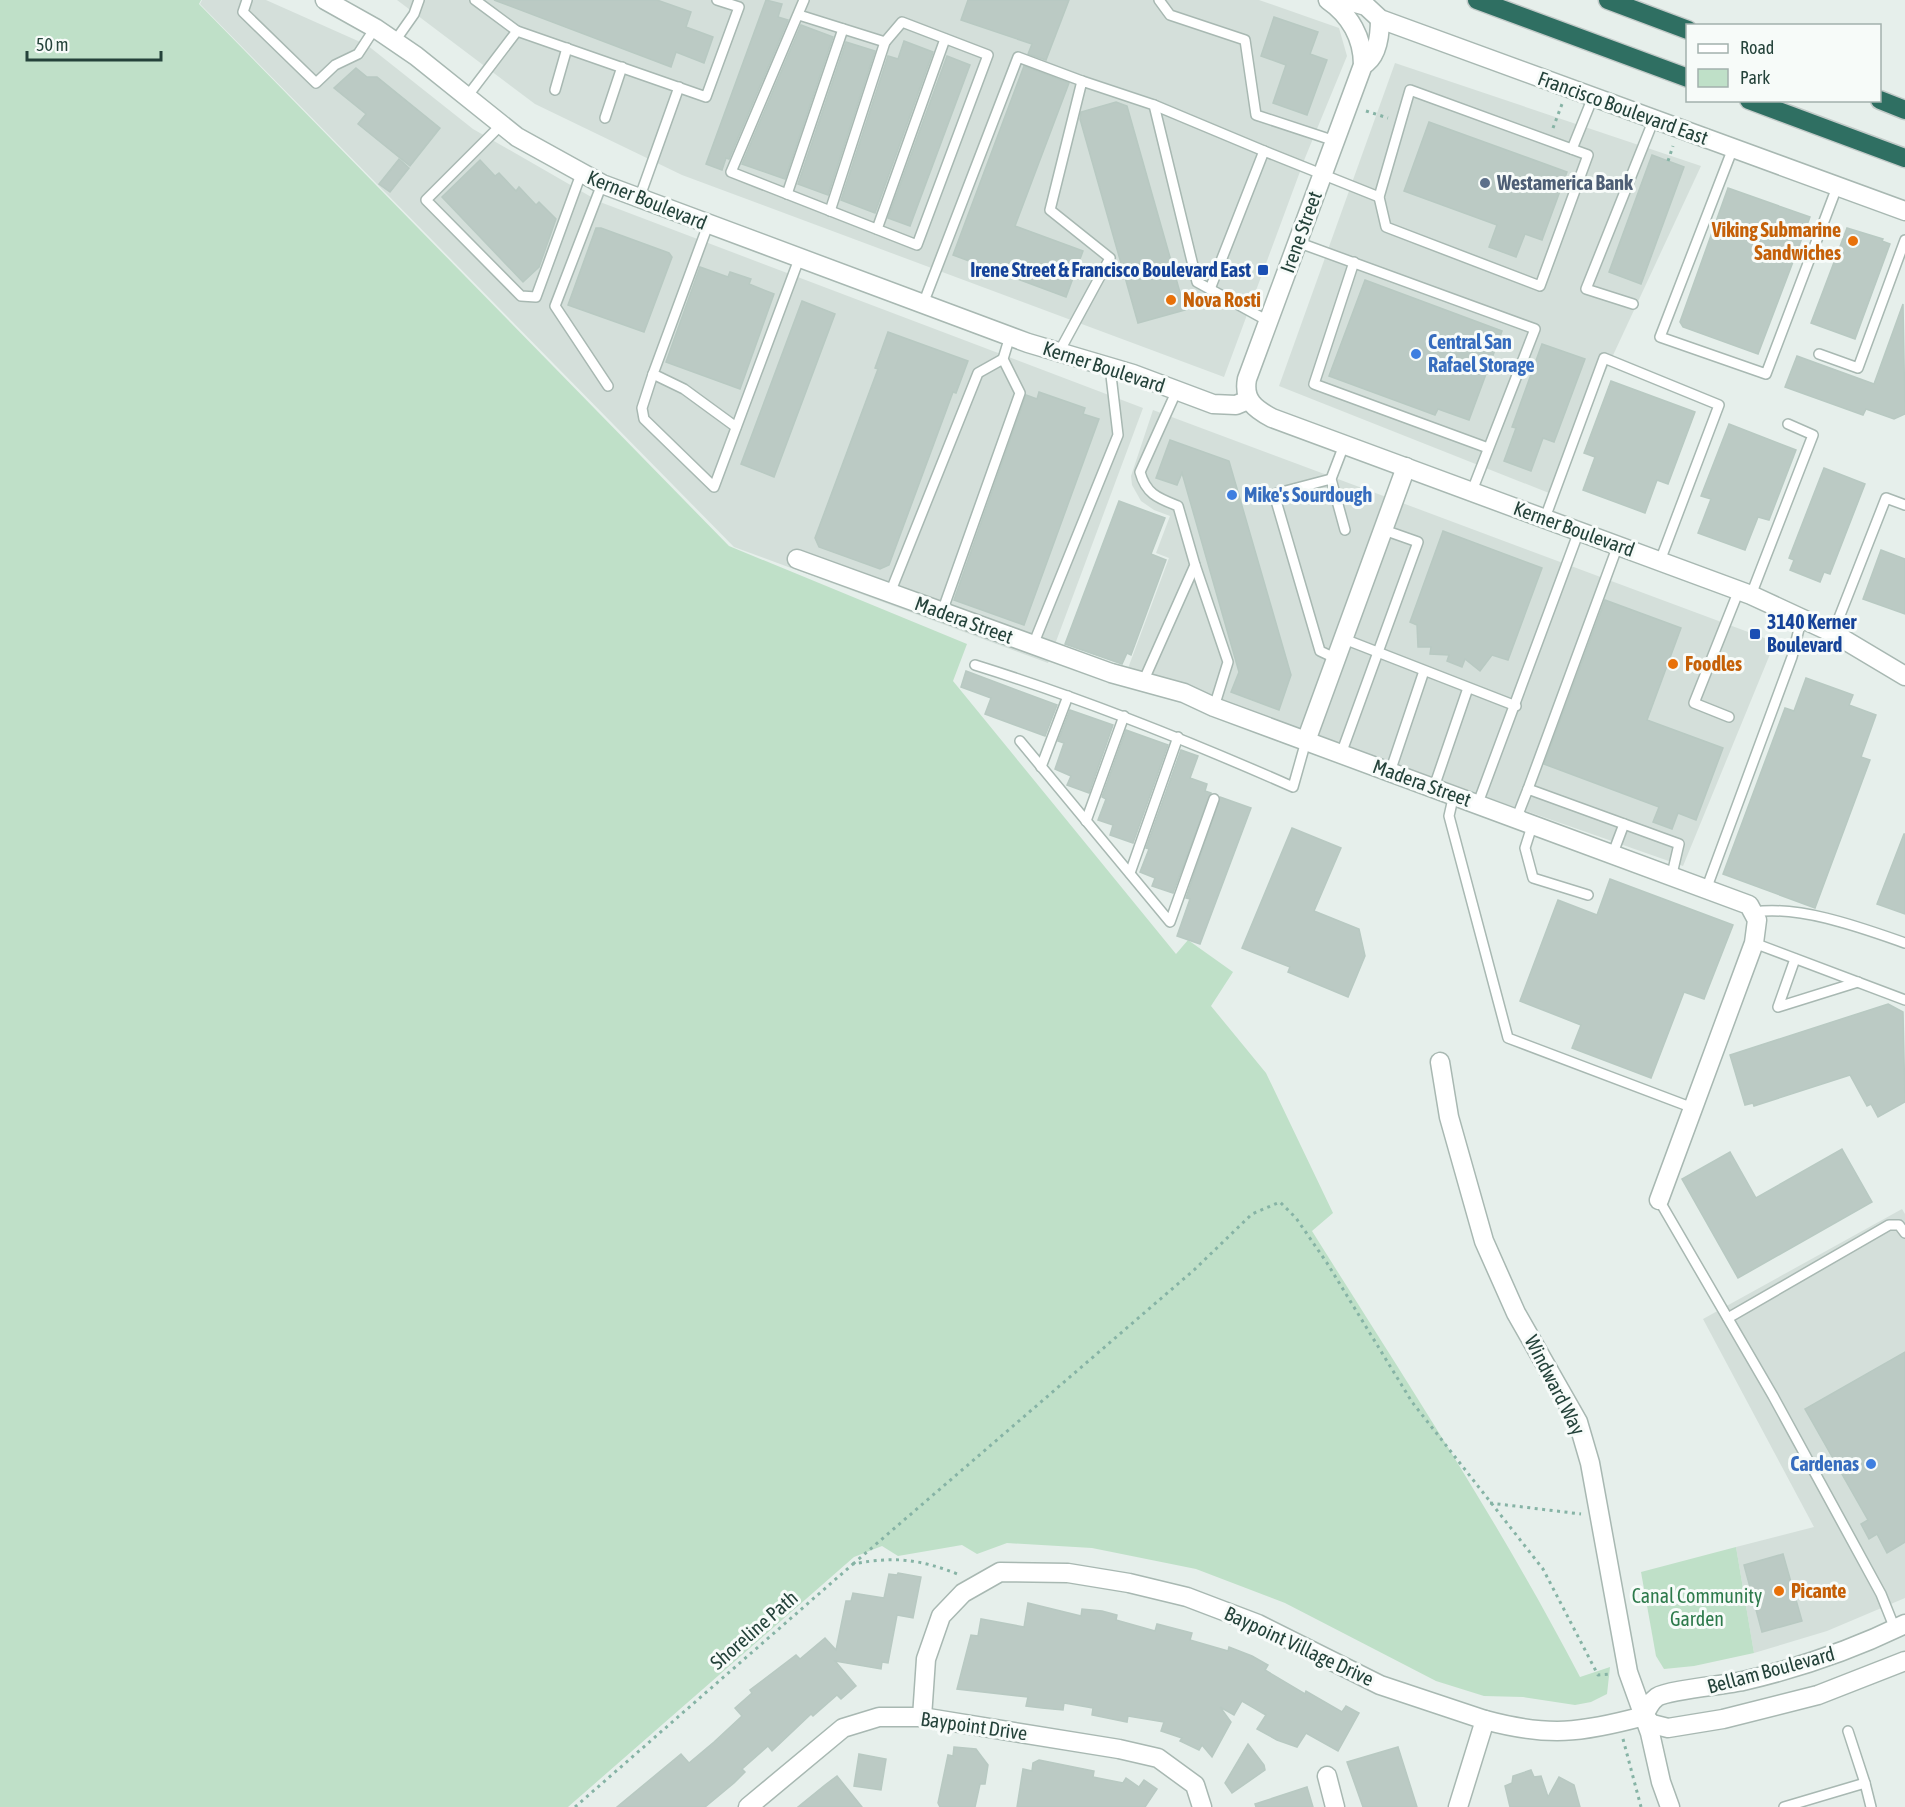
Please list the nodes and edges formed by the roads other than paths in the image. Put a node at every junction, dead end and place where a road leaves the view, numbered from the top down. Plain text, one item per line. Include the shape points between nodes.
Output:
1 (247, 0) edge
2 (325, 0) edge
3 (419, 0) edge
4 (475, 0) edge
5 (717, 0) edge
6 (1159, 0) edge
7 (1328, 0) edge
8 (1345, 0) edge
9 (1477, 0) edge
10 (1608, 0) edge
11 (802, 1) edge
12 (799, 15) junction
13 (1380, 19) junction
14 (375, 28) junction
15 (843, 29) junction
16 (1686, 29) edge
17 (517, 31) junction
18 (945, 39) junction
19 (395, 41) junction
20 (885, 42) junction
21 (567, 48) junction
22 (1363, 65) junction
23 (622, 68) junction
24 (1686, 77) edge
25 (1082, 81) junction
26 (679, 87) junction
27 (555, 90) dead end
28 (1593, 97) junction
29 (466, 98) junction
30 (1881, 100) edge
31 (1754, 102) edge
32 (1154, 105) junction
33 (1905, 110) edge
34 (605, 118) dead end
35 (1654, 119) junction
36 (501, 125) junction
37 (1335, 141) junction
38 (1572, 148) junction
39 (1733, 148) junction
40 (1264, 151) junction
41 (1905, 158) edge
42 (581, 174) junction
43 (1322, 176) junction
44 (602, 184) junction
45 (1837, 186) junction
46 (787, 194) junction
47 (1380, 197) junction
48 (639, 199) junction
49 (830, 211) junction
50 (1905, 212) edge
51 (708, 225) junction
52 (877, 229) junction
53 (1905, 240) edge
54 (1297, 242) junction
55 (799, 259) junction
56 (1354, 262) junction
57 (1210, 289) junction
58 (922, 304) junction
59 (1633, 304) dead end
60 (1268, 321) junction
61 (1010, 336) junction
62 (1059, 352) junction
63 (1820, 354) dead end
64 (1003, 359) junction
65 (1110, 367) junction
66 (653, 374) junction
67 (608, 386) dead end
68 (1177, 390) junction
69 (1248, 400) junction
70 (1788, 424) dead end
71 (736, 427) junction
72 (1344, 444) junction
73 (1488, 448) junction
74 (1406, 467) junction
75 (1331, 479) junction
76 (1472, 491) junction
77 (1905, 506) edge
78 (1545, 518) junction
79 (1345, 530) dead end
80 (1384, 530) junction
81 (1579, 531) junction
82 (1618, 545) junction
83 (797, 559) dead end
84 (1660, 561) junction
85 (1195, 565) junction
86 (1745, 592) junction
87 (890, 593) junction
88 (942, 612) junction
89 (1802, 617) junction
90 (1833, 633) junction
91 (1344, 639) junction
92 (1033, 645) junction
93 (1378, 653) junction
94 (1337, 659) junction
95 (975, 665) dead end
96 (1424, 671) junction
97 (1905, 676) edge
98 (1143, 682) junction
99 (1468, 688) junction
100 (1068, 696) junction
101 (1516, 706) junction
102 (1214, 707) junction
103 (1124, 716) junction
104 (1729, 717) dead end
105 (1178, 737) junction
106 (1020, 741) dead end
107 (1306, 741) junction
108 (1341, 754) junction
109 (1041, 767) junction
110 (1390, 772) junction
111 (1434, 787) junction
112 (1528, 789) junction
113 (1454, 794) junction
114 (1214, 799) dead end
115 (1478, 803) junction
116 (1525, 820) junction
117 (1086, 821) junction
118 (1624, 824) junction
119 (1613, 853) junction
120 (1130, 873) junction
121 (1672, 874) junction
122 (1707, 887) junction
123 (1588, 895) dead end
124 (1754, 912) junction
125 (1905, 943) edge
126 (1754, 944) junction
127 (1795, 959) junction
128 (1858, 982) junction
129 (1905, 1000) edge
130 (1440, 1062) dead end
131 (1693, 1108) junction
132 (1659, 1200) joint
133 (1905, 1233) edge
134 (1728, 1318) junction
135 (1900, 1627) edge
136 (1905, 1661) edge
137 (1644, 1716) junction
138 (922, 1717) junction
139 (1485, 1720) junction
140 (1848, 1731) dead end
141 (1327, 1776) dead end
142 (1865, 1783) junction
143 (748, 1807) edge
144 (1202, 1807) edge
145 (1335, 1807) edge
146 (1458, 1807) edge
147 (1670, 1807) edge
148 (1784, 1807) edge
149 (1871, 1807) edge

1 - 14 lane via 243,12 316,83 335,65 358,54
2 - 14 street, Kerner Boulevard
3 - 19 lane
4 - 17 lane
5 - 26 lane via 739,7 706,97
6 - 37 lane via 1170,15 1245,40 1256,115
7 - 22 street via 1341,10 1354,29
8 - 13 street, Francisco Boulevard East via 1366,6
9 - 24 highway
10 - 16 highway
11 - 12 lane
12 - 15 lane
12 - 46 lane via 732,172
13 - 22 street, Irene Street via 1375,50
13 - 28 street, Francisco Boulevard East
14 - 19 street, Kerner Boulevard
15 - 20 lane
15 - 46 lane
17 - 21 lane
17 - 29 lane
18 - 20 lane via 902,22
18 - 52 lane
18 - 52 lane via 988,55 917,245
19 - 29 street, Kerner Boulevard
20 - 49 lane
21 - 23 lane
21 - 27 lane
22 - 37 street, Irene Street
23 - 26 lane
23 - 34 lane
25 - 32 lane
25 - 58 lane via 1018,57
25 - 62 lane via 1050,210 1110,258
26 - 48 lane
28 - 35 street, Francisco Boulevard East
28 - 38 lane
29 - 36 street, Kerner Boulevard
30 - 33 highway
31 - 41 highway
32 - 40 lane
32 - 57 lane via 1197,282
35 - 39 street, Francisco Boulevard East
35 - 59 lane via 1586,289
36 - 42 street, Kerner Boulevard
36 - 42 lane via 426,200 521,296 536,297
37 - 43 street, Irene Street
38 - 47 lane via 1410,90
38 - 47 lane via 1588,155 1540,286 1386,227
39 - 45 street, Francisco Boulevard East
39 - 45 lane via 1660,337 1766,374
40 - 43 lane
40 - 57 lane
42 - 44 street, Kerner Boulevard
43 - 47 lane
43 - 54 street, Irene Street
44 - 48 street, Kerner Boulevard
44 - 67 lane via 555,306
45 - 50 street, Francisco Boulevard East
46 - 49 lane
48 - 51 street, Kerner Boulevard
49 - 52 lane
51 - 55 street, Kerner Boulevard
51 - 66 lane
53 - 63 lane via 1858,368
54 - 56 lane
54 - 60 street, Irene Street
55 - 58 street, Kerner Boulevard
55 - 71 lane
56 - 73 lane via 1314,384
56 - 73 lane via 1535,329
57 - 60 lane
58 - 61 street, Kerner Boulevard
60 - 69 street, Irene Street via 1247,379
61 - 62 street, Kerner Boulevard
61 - 64 lane
62 - 65 street, Kerner Boulevard
64 - 87 lane via 978,373
64 - 88 lane via 1020,393
65 - 68 street, Kerner Boulevard
65 - 92 lane via 1118,435
66 - 71 lane via 684,389
66 - 71 lane via 642,408 644,419 714,487
68 - 69 street, Kerner Boulevard via 1226,406
68 - 85 lane via 1140,472 1152,495 1178,506
69 - 72 street, Kerner Boulevard via 1272,418
70 - 86 lane via 1813,435
72 - 74 street, Kerner Boulevard
72 - 75 lane
73 - 76 lane
74 - 76 street, Kerner Boulevard
74 - 80 street
75 - 79 lane
75 - 94 lane via 1274,494 1320,651
76 - 78 street, Kerner Boulevard
77 - 90 lane via 1886,498
78 - 81 street, Kerner Boulevard
78 - 84 lane via 1604,358 1719,405
80 - 91 street
80 - 93 lane via 1418,542
81 - 82 street, Kerner Boulevard
81 - 101 lane
82 - 84 street, Kerner Boulevard
82 - 112 lane
83 - 87 street, Madera Street
84 - 86 street, Kerner Boulevard
85 - 98 lane
85 - 102 lane via 1228,662
86 - 89 street, Kerner Boulevard
86 - 104 lane via 1694,703
87 - 88 street, Madera Street
88 - 92 street, Madera Street
89 - 90 street, Kerner Boulevard
89 - 122 lane via 1792,657
90 - 97 street, Kerner Boulevard
91 - 93 lane
91 - 94 street
92 - 98 street, Madera Street
93 - 96 lane
93 - 108 lane
94 - 107 street
95 - 100 lane
96 - 99 lane
96 - 110 lane
98 - 102 street, Madera Street via 1184,693
99 - 101 lane
99 - 111 lane
100 - 103 lane
100 - 109 lane
101 - 115 lane
102 - 107 street, Madera Street
103 - 105 lane
103 - 117 lane
105 - 107 lane via 1293,787
105 - 120 lane
106 - 109 lane
107 - 108 street, Madera Street
108 - 110 street, Madera Street
109 - 117 lane
110 - 111 street, Madera Street
111 - 113 street, Madera Street
112 - 116 lane
112 - 118 lane
113 - 115 street, Madera Street
113 - 131 lane via 1449,816 1508,1038
114 - 120 lane via 1170,921
115 - 116 street, Madera Street
116 - 119 street, Madera Street
116 - 123 lane via 1525,848 1533,878
117 - 120 lane
118 - 119 lane
118 - 121 lane via 1679,844
119 - 121 street, Madera Street
121 - 122 street, Madera Street
122 - 124 street, Madera Street via 1741,900
124 - 125 lane via 1768,910 1844,922
124 - 126 street via 1758,927
126 - 127 lane
126 - 131 street
127 - 128 lane
127 - 128 lane via 1778,1006
128 - 129 lane
130 - 137 street, Windward Way via 1449,1117 1484,1241 1516,1313 1578,1422 1601,1516 1628,1672
131 - 132 street
132 - 134 lane
133 - 134 lane via 1899,1225 1889,1225
134 - 135 lane
135 - 137 street, Bellam Boulevard via 1814,1661 1766,1675 1664,1694 1649,1704
136 - 137 street, Bellam Boulevard via 1818,1695 1741,1715 1668,1728 1652,1724
137 - 139 street via 1586,1730 1548,1733
137 - 147 street, Windward Way
138 - 139 street, Baypoint Village Drive via 926,1659 941,1616 963,1593 1000,1572 1068,1573 1187,1597 1268,1628 1380,1684
138 - 143 street, Baypoint Drive via 879,1717 843,1728
138 - 144 street, Baypoint Drive via 1158,1758 1195,1785
139 - 146 street
140 - 142 lane
141 - 145 street
142 - 148 lane
142 - 149 lane

